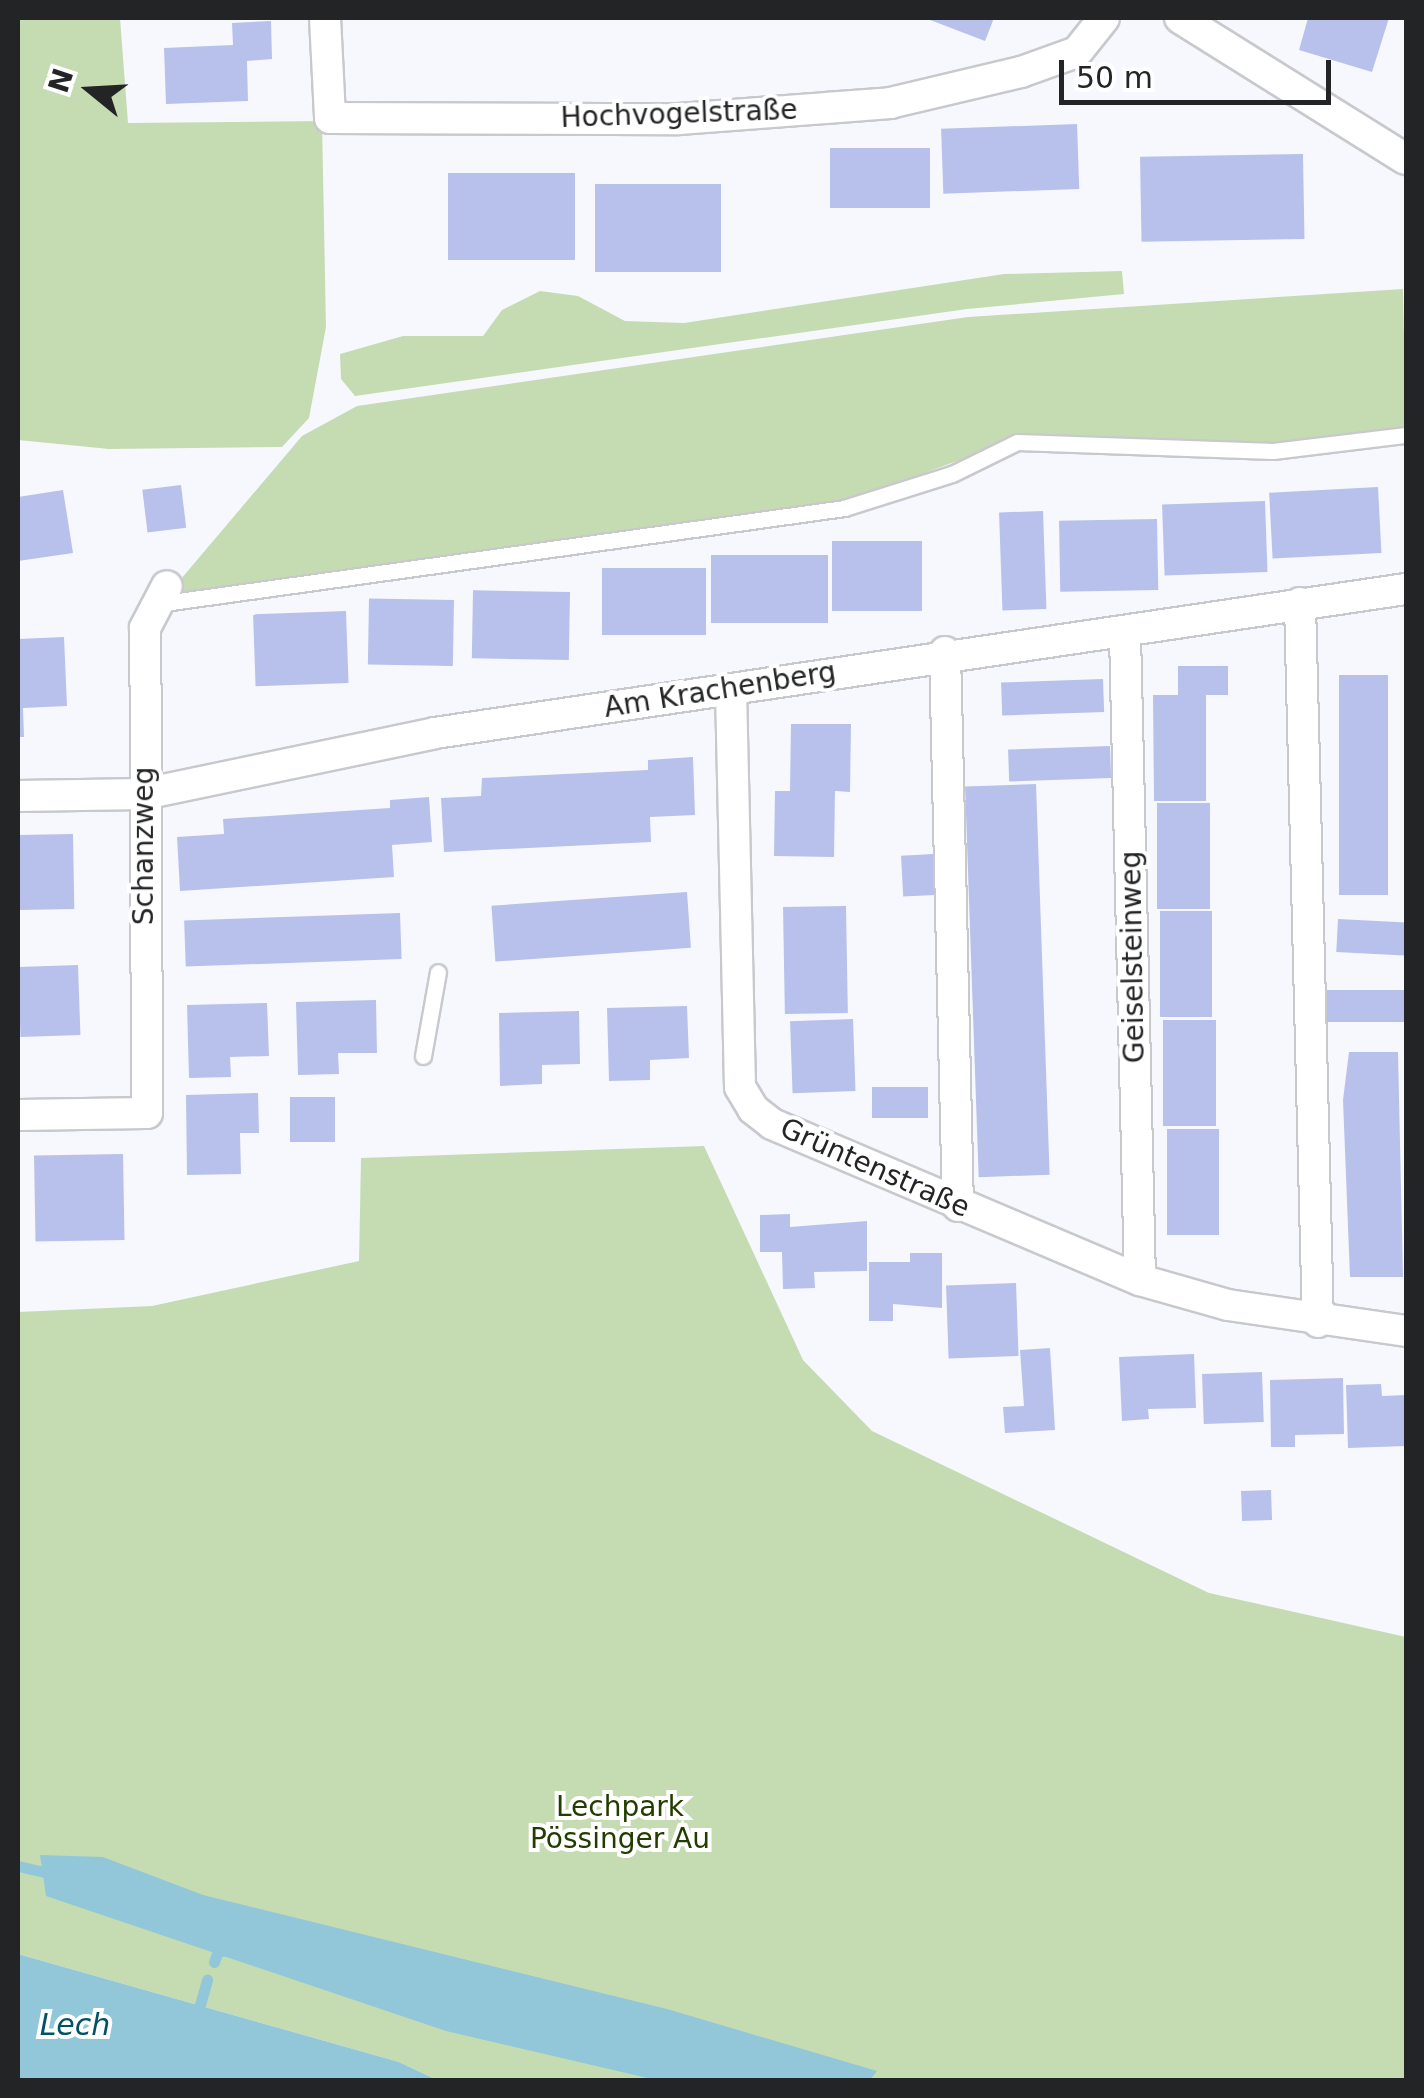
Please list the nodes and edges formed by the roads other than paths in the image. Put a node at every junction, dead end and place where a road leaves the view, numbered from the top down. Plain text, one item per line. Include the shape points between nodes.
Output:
1 (326, 18) edge
2 (1104, 18) edge
3 (1180, 18) edge
4 (1406, 159) edge
5 (1406, 435) edge
6 (1406, 588) edge
7 (160, 595) joint
8 (1300, 604) junction
9 (1125, 634) junction
10 (945, 652) junction
11 (731, 690) junction
12 (144, 794) junction
13 (18, 796) edge
14 (438, 972) dead end
15 (423, 1056) dead end
16 (18, 1115) edge
17 (958, 1206) junction
18 (1140, 1280) junction
19 (1318, 1322) junction
20 (1406, 1331) edge

1 - 2 street, Hochvogelstraße via 330,118 679,119 890,103 965,86 1077,52
3 - 4 street
5 - 7 lane via 1273,451 1017,442 952,474 844,508
6 - 8 street, Am Krachenberg
7 - 12 street, Schanzweg via 145,628
8 - 9 street, Am Krachenberg
8 - 19 street
9 - 10 street, Am Krachenberg
9 - 18 street, Geiselsteinweg
10 - 11 street, Am Krachenberg
10 - 17 street
11 - 12 street, Am Krachenberg via 436,733
11 - 17 street, Grüntenstraße via 740,1087 772,1124
12 - 13 street, Am Krachenberg
12 - 16 street, Schanzweg via 146,1113
14 - 15 lane
17 - 18 street, Grüntenstraße
18 - 19 street, Grüntenstraße
19 - 20 street, Grüntenstraße

